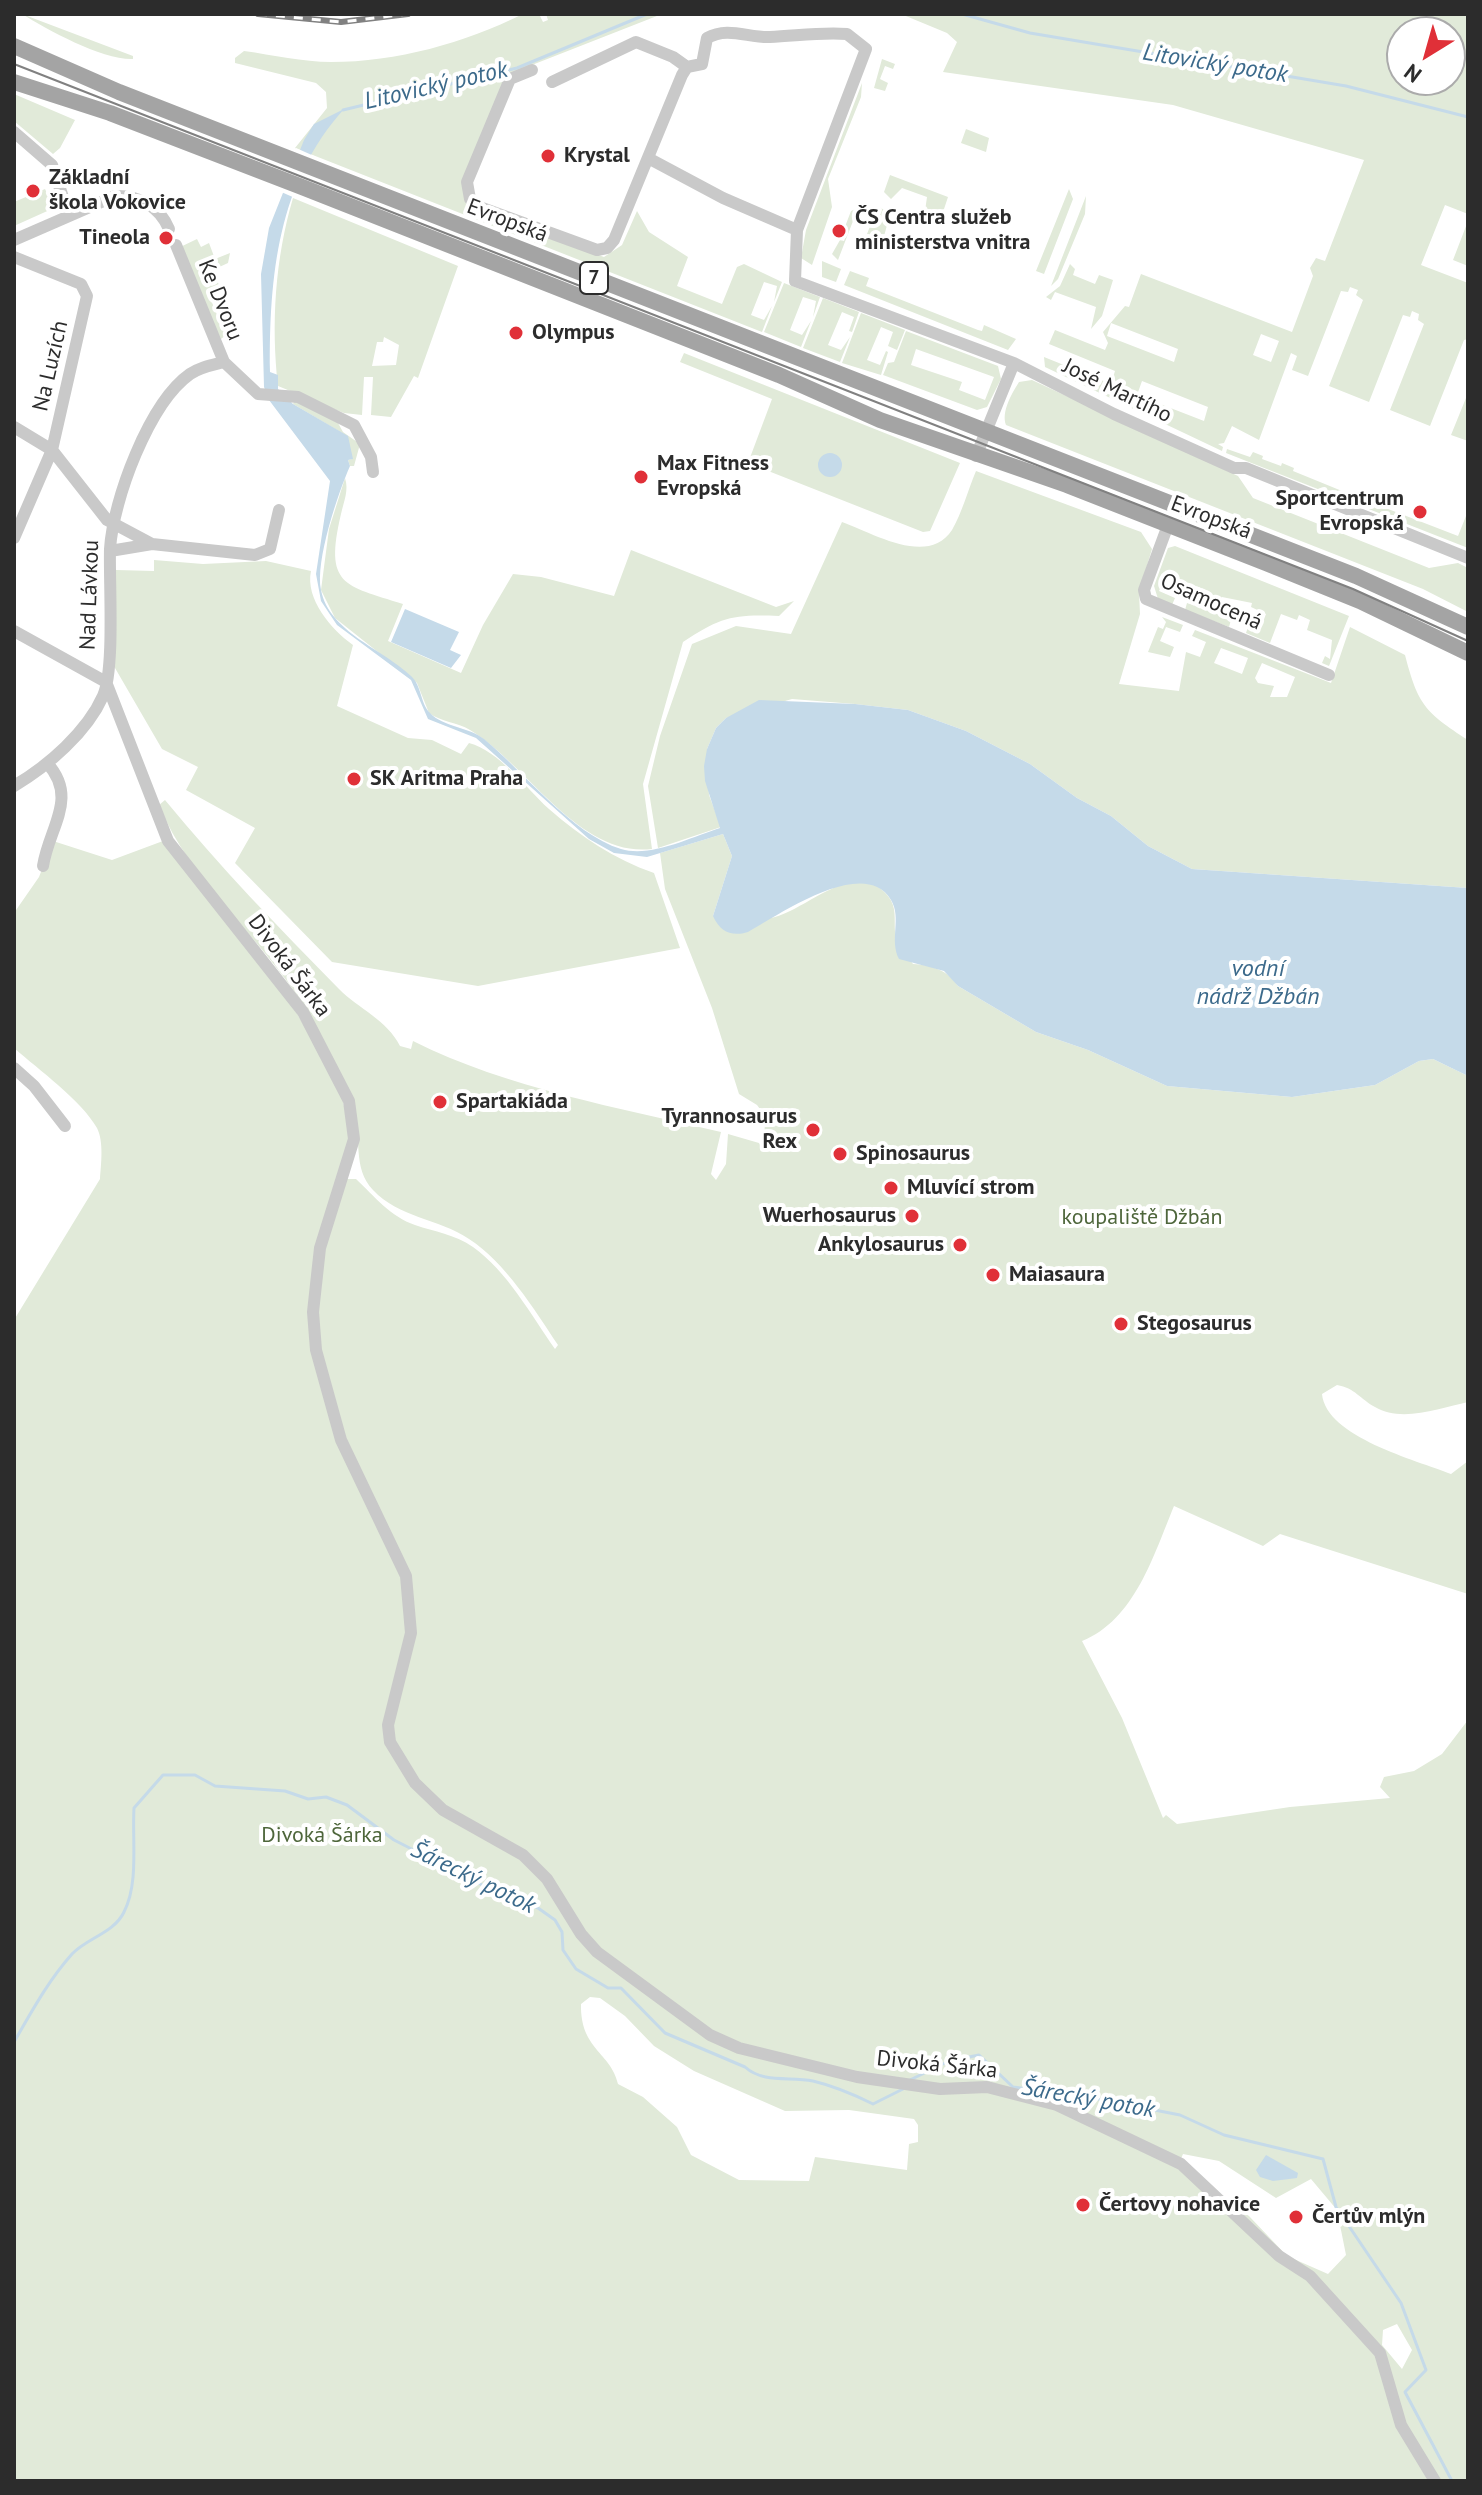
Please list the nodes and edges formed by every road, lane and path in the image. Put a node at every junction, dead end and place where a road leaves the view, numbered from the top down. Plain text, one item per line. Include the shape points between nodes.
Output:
1 (14, 46) edge
2 (687, 67) junction
3 (532, 70) dead end
4 (14, 82) edge
5 (552, 82) dead end
6 (14, 132) edge
7 (648, 158) junction
8 (69, 215) junction
9 (169, 229) dead end
10 (797, 230) junction
11 (14, 240) edge
12 (176, 245) dead end
13 (14, 257) edge
14 (224, 362) junction
15 (1014, 363) junction
16 (14, 427) edge
17 (987, 430) junction
18 (52, 450) junction
19 (976, 456) junction
20 (373, 472) dead end
21 (279, 510) dead end
22 (114, 525) junction
23 (1168, 525) junction
24 (14, 538) edge
25 (152, 544) junction
26 (110, 551) junction
27 (1468, 558) edge
28 (1468, 627) edge
29 (14, 631) edge
30 (1468, 653) edge
31 (1329, 675) dead end
32 (106, 682) junction
33 (47, 763) junction
34 (14, 786) edge
35 (43, 866) dead end
36 (14, 1068) edge
37 (65, 1126) dead end
38 (1435, 2481) edge

1 - 17 main road, Evropská / 7 via 119,92
2 - 5 street via 636,42
2 - 7 street, José Martího
2 - 10 street, José Martího via 702,64 704,44 715,33 847,34 866,49
3 - 7 street, José Martího via 510,79 467,182 470,199 585,247 607,248
4 - 19 main road, Evropská / 7 via 282,179
6 - 8 street via 52,165
7 - 10 street
8 - 9 street via 104,198 125,195 157,209
8 - 11 street
10 - 15 street, José Martího via 795,281
12 - 14 street, Ke Dvoru
13 - 18 street, Na Luzích via 87,291
14 - 20 street, Ke Dvoru via 262,395 293,397 354,425
14 - 22 street, Nad Lávkou via 190,374 170,395 136,453
15 - 17 street
15 - 27 street, José Martího via 1234,468 1246,468
16 - 18 street
17 - 19 street
17 - 28 main road, Evropská / 7 via 1356,576
18 - 22 street
18 - 24 street, Na Luzích
19 - 23 main road, Evropská / 7
21 - 25 street via 265,553
22 - 25 street
22 - 26 street, Nad Lávkou
23 - 30 main road, Evropská / 7 via 1360,601
23 - 31 street, Osamocená via 1144,590 1146,599
25 - 26 street
26 - 32 street, Nad Lávkou
29 - 32 street
32 - 33 street via 98,705
32 - 38 street, Divoká Šárka via 168,841 303,1012 349,1101 354,1139 320,1248 313,1312 316,1350 341,1440 406,1576 411,1633 388,1725 390,1742 415,1783 443,1810 523,1855 547,1879 597,1952 710,2035 739,2048 857,2077 905,2085 987,2087 1057,2105 1188,2169 1279,2256 1310,2276 1380,2353 1401,2425
33 - 34 street
33 - 35 street via 64,792
36 - 37 street

